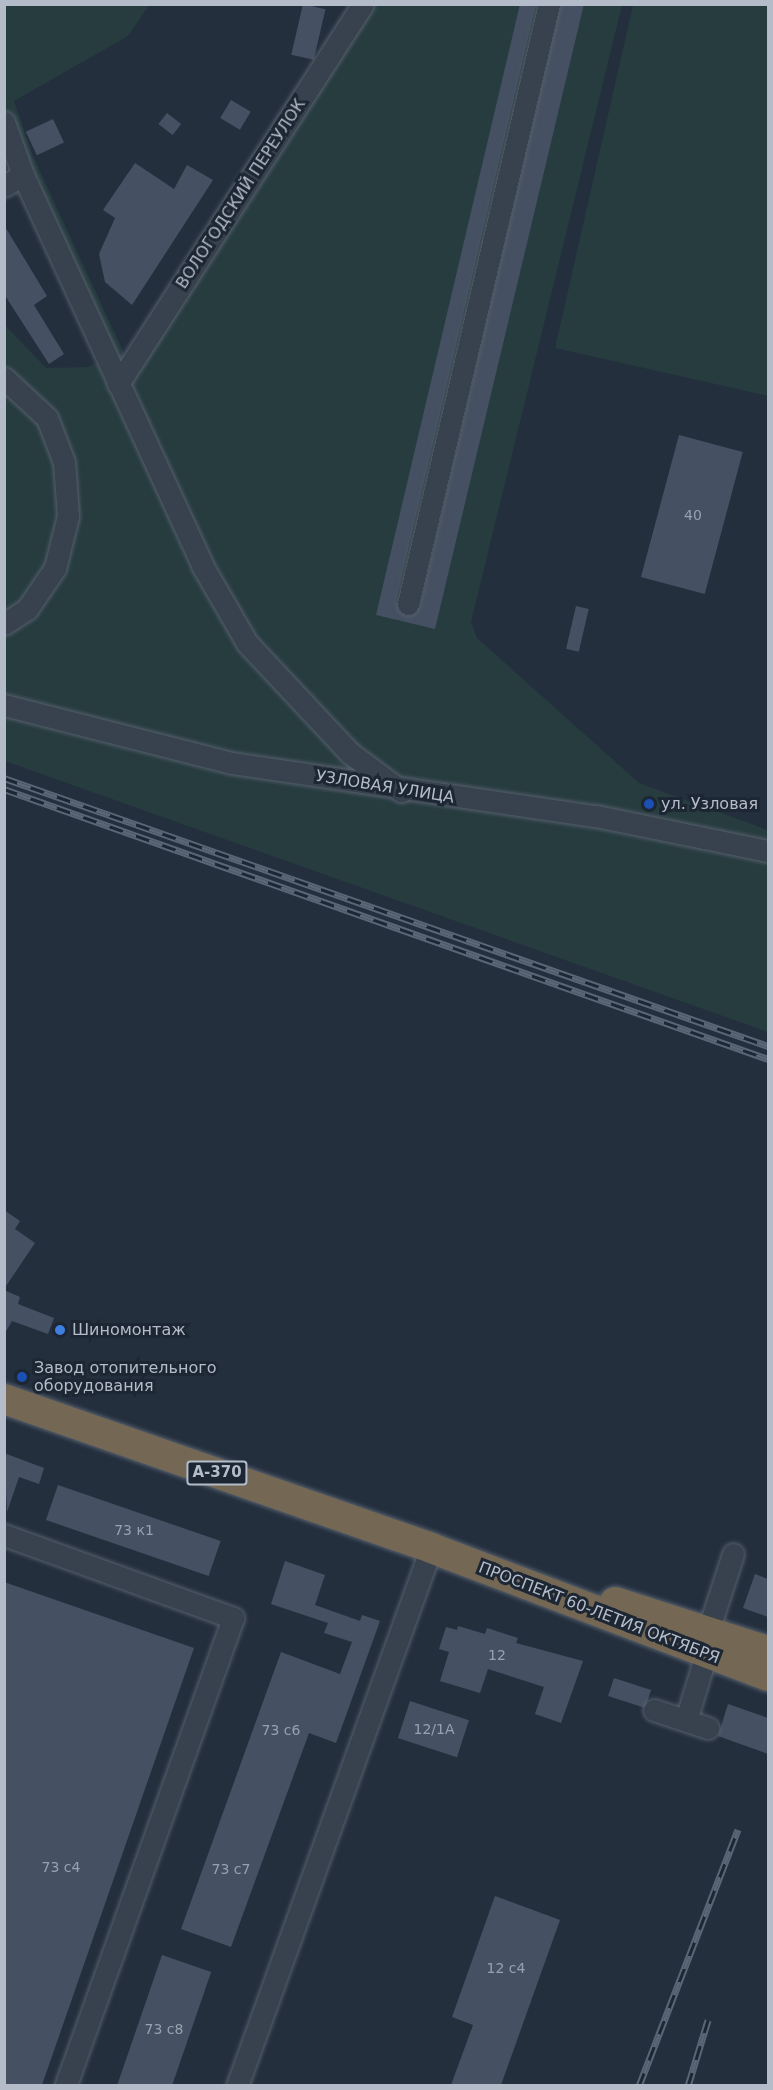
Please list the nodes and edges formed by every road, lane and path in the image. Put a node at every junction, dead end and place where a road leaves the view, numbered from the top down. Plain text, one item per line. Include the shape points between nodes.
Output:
1 (363, 4) edge
2 (549, 4) edge
3 (4, 122) edge
4 (23, 175) junction
5 (4, 186) edge
6 (4, 378) edge
7 (118, 384) junction
8 (408, 604) dead end
9 (4, 624) edge
10 (4, 705) edge
11 (401, 791) junction
12 (768, 851) edge
13 (4, 1399) edge
14 (4, 1534) edge
15 (430, 1548) junction
16 (733, 1554) dead end
17 (707, 1643) junction
18 (768, 1652) edge
19 (768, 1676) edge
20 (654, 1710) dead end
21 (686, 1720) junction
22 (708, 1728) dead end
23 (65, 2085) edge
24 (237, 2085) edge

1 - 7 street, ВОЛОГОДСКИЙ ПЕРЕУЛОК
2 - 8 street
3 - 4 street
4 - 5 street
4 - 7 street
6 - 9 street via 46,418 64,462 69,516 55,568 27,609
7 - 11 street via 202,565 247,643 350,753
10 - 11 street, УЗЛОВАЯ УЛИЦА via 231,763
11 - 12 street, УЗЛОВАЯ УЛИЦА via 596,816
13 - 15 highway, ПРОСПЕКТ 60-ЛЕТИЯ ОКТЯБРЯ / А-370
14 - 23 street via 233,1618
15 - 17 highway, ПРОСПЕКТ 60-ЛЕТИЯ ОКТЯБРЯ / А-370
15 - 24 street
16 - 17 street
17 - 18 highway, ПРОСПЕКТ 60-ЛЕТИЯ ОКТЯБРЯ / А-370
17 - 19 highway, ПРОСПЕКТ 60-ЛЕТИЯ ОКТЯБРЯ / А-370
17 - 21 street
20 - 21 street
21 - 22 street

